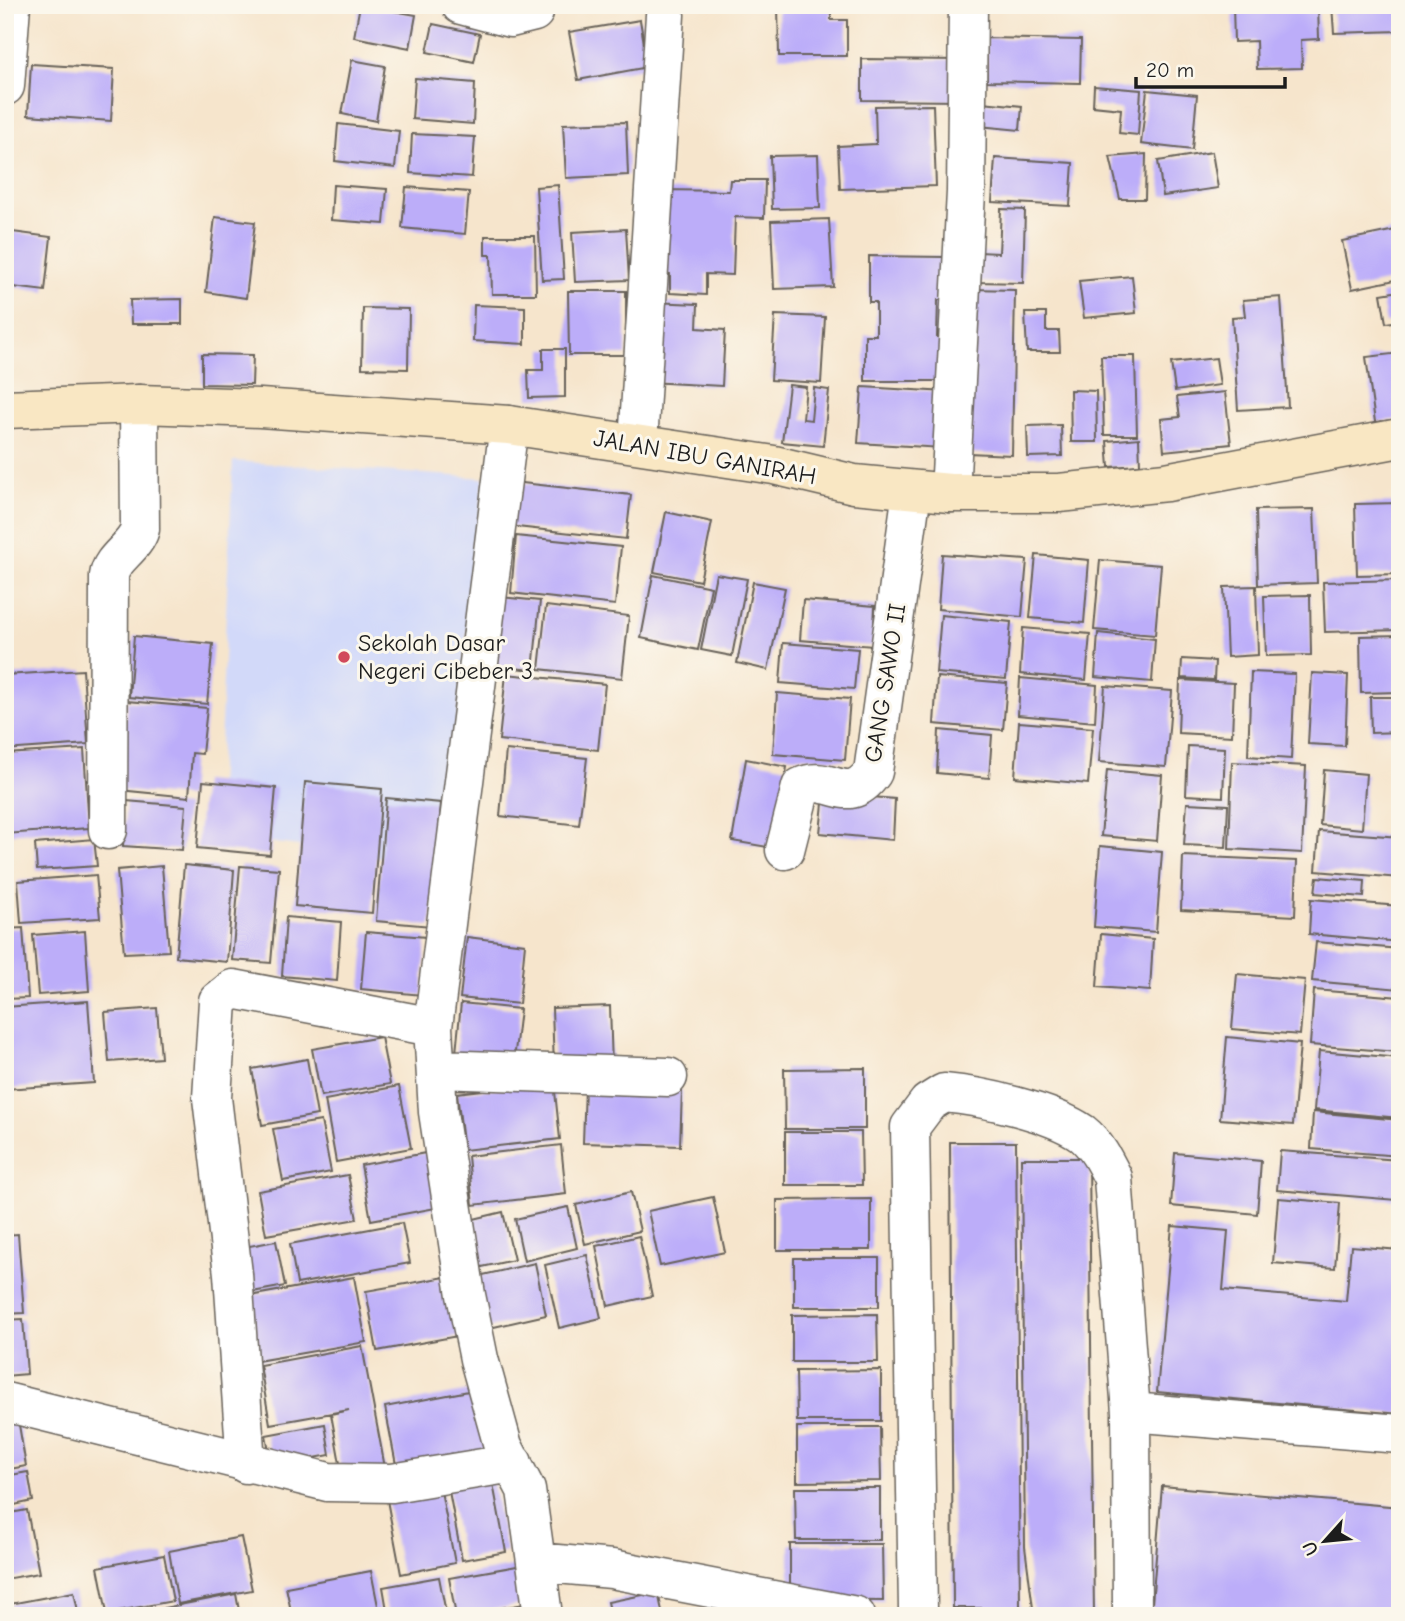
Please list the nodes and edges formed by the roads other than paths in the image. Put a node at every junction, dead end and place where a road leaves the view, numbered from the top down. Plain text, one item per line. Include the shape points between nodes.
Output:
1 (11, 5) edge
2 (461, 5) edge
3 (534, 5) edge
4 (968, 5) edge
5 (665, 15) dead end
6 (5, 86) edge
7 (139, 404) junction
8 (5, 409) edge
9 (509, 425) junction
10 (1400, 438) edge
11 (638, 443) junction
12 (912, 491) junction
13 (950, 493) junction
14 (108, 830) dead end
15 (785, 850) dead end
16 (433, 1027) junction
17 (436, 1069) junction
18 (667, 1077) dead end
19 (5, 1402) edge
20 (1131, 1412) junction
21 (1400, 1434) edge
22 (513, 1463) junction
23 (246, 1464) junction
24 (536, 1562) junction
25 (913, 1614) edge
26 (543, 1616) edge
27 (856, 1616) edge
28 (1132, 1616) edge

1 - 6 street
2 - 3 street via 510,18 534,12
4 - 13 street via 966,192
5 - 11 street
7 - 8 main road, JALAN IBU GANIRAH
7 - 9 main road, JALAN IBU GANIRAH
7 - 14 street via 140,529 135,543 110,569 109,576
9 - 11 main road, JALAN IBU GANIRAH
9 - 16 street
10 - 13 main road, JALAN IBU GANIRAH via 1166,482 1059,493
11 - 12 main road, JALAN IBU GANIRAH
12 - 13 main road, JALAN IBU GANIRAH
12 - 15 street, GANG SAWO II via 873,772 863,786 852,791 810,783 801,788
16 - 17 street
16 - 23 street via 233,989 218,1001 212,1098 233,1274
17 - 18 street
17 - 22 street via 438,1112 474,1333 503,1446
19 - 23 street
20 - 21 street
20 - 25 street via 1113,1178 1103,1157 1083,1134 1005,1104 944,1093 928,1103 910,1127
20 - 28 street
22 - 23 street via 358,1485
22 - 24 street via 526,1490
24 - 26 street
24 - 27 street via 612,1569

